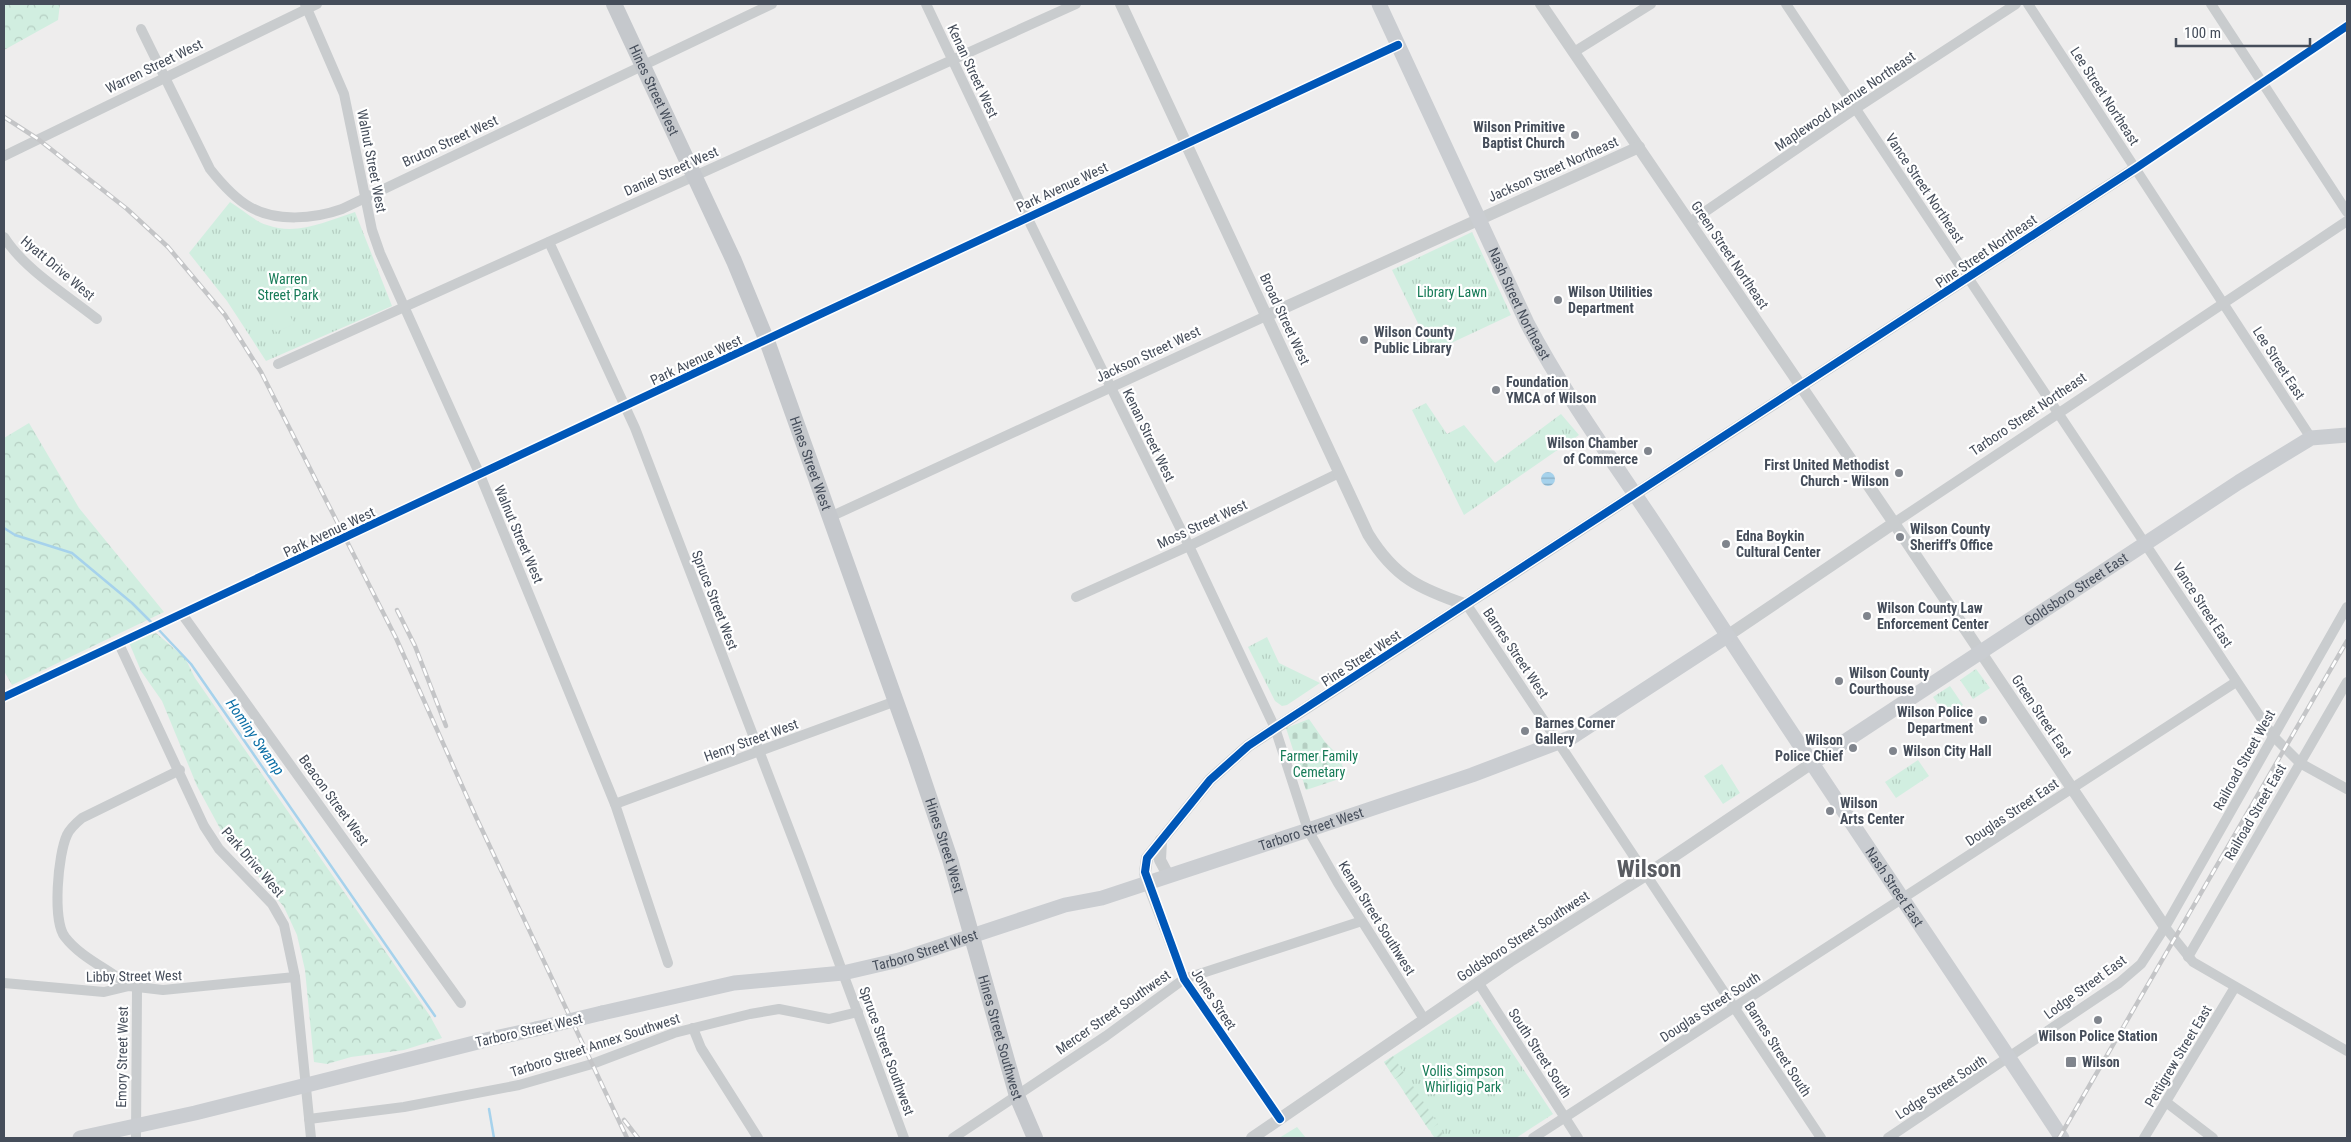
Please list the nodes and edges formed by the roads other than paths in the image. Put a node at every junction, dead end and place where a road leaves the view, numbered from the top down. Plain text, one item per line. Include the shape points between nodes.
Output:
1 (614, 4) edge
2 (769, 4) edge
3 (926, 4) edge
4 (1076, 4) edge
5 (1121, 4) edge
6 (1379, 4) edge
7 (1542, 4) edge
8 (1652, 4) edge
9 (1786, 4) edge
10 (2016, 4) edge
11 (2028, 4) edge
12 (2211, 4) edge
13 (310, 5) edge
14 (2347, 26) edge
15 (141, 30) dead end
16 (1398, 45) junction
17 (1574, 52) junction
18 (952, 59) junction
19 (642, 65) junction
20 (164, 76) junction
21 (2262, 82) junction
22 (1855, 109) junction
23 (1187, 142) junction
24 (1639, 147) junction
25 (4, 156) edge
26 (2136, 168) junction
27 (694, 176) junction
28 (366, 197) junction
29 (2347, 212) edge
30 (1027, 217) junction
31 (1479, 219) junction
32 (2347, 221) edge
33 (1690, 222) junction
34 (4, 237) edge
35 (549, 242) junction
36 (1969, 277) junction
37 (2224, 304) junction
38 (404, 308) junction
39 (1266, 316) junction
40 (97, 319) dead end
41 (767, 341) junction
42 (278, 364) dead end
43 (1802, 386) junction
44 (1110, 387) junction
45 (624, 408) junction
46 (2059, 411) junction
47 (2347, 435) edge
48 (2311, 438) junction
49 (1339, 474) junction
50 (480, 475) junction
51 (1636, 494) junction
52 (830, 516) junction
53 (1894, 522) junction
54 (2146, 543) junction
55 (1189, 546) junction
56 (1076, 597) dead end
57 (1467, 605) junction
58 (2347, 606) edge
59 (182, 614) junction
60 (1728, 636) junction
61 (119, 644) junction
62 (1981, 652) junction
63 (2236, 682) junction
64 (2347, 682) edge
65 (4, 697) edge
66 (896, 701) junction
67 (1275, 728) junction
68 (2273, 736) junction
69 (1559, 742) junction
70 (759, 752) junction
71 (1812, 763) junction
72 (2300, 763) junction
73 (180, 770) junction
74 (2072, 788) junction
75 (2347, 789) edge
76 (615, 804) junction
77 (1308, 830) junction
78 (1161, 840) junction
79 (1168, 875) junction
80 (1646, 875) junction
81 (1147, 883) junction
82 (1903, 899) junction
83 (1362, 921) junction
84 (2165, 926) junction
85 (972, 936) junction
86 (2188, 957) junction
87 (668, 963) dead end
88 (843, 973) junction
89 (295, 977) junction
90 (1184, 979) junction
91 (1478, 982) junction
92 (4, 983) edge
93 (133, 987) junction
94 (2235, 987) junction
95 (461, 1003) dead end
96 (1734, 1006) junction
97 (858, 1012) junction
98 (1424, 1019) junction
99 (693, 1028) junction
100 (2347, 1051) edge
101 (2009, 1058) junction
102 (305, 1085) junction
103 (1017, 1096) junction
104 (2166, 1102) junction
105 (1564, 1117) junction
106 (309, 1119) junction
107 (1280, 1119) junction
108 (136, 1132) edge
109 (80, 1138) edge
110 (311, 1138) edge
111 (758, 1138) edge
112 (904, 1138) edge
113 (953, 1138) edge
114 (1035, 1138) edge
115 (1252, 1138) edge
116 (1533, 1138) edge
117 (1578, 1138) edge
118 (1820, 1138) edge
119 (1888, 1138) edge
120 (2062, 1138) edge
121 (2144, 1138) edge
122 (2213, 1138) edge

1 - 19 main road, Hines Street West
2 - 19 street, Bruton Street West
3 - 18 street, Kenan Street West
4 - 18 street, Daniel Street West
5 - 23 street, Broad Street West
6 - 16 main road, Nash Street Northeast
7 - 17 street, Green Street Northeast
8 - 17 street
9 - 22 street, Vance Street Northeast
10 - 22 street, Maplewood Avenue Northeast
11 - 26 street, Lee Street Northeast
12 - 21 street
13 - 20 street, Warren Street West
13 - 28 street, Walnut Street West via 344,94
14 - 21 street, Pine Street Northeast
15 - 20 street, Bruton Street West
16 - 23 street, Park Avenue West
16 - 31 main road, Nash Street Northeast
17 - 24 street, Green Street Northeast
18 - 27 street, Daniel Street West
18 - 30 street, Kenan Street West
19 - 27 main road, Hines Street West
19 - 28 street, Bruton Street West
20 - 25 street, Warren Street West
20 - 28 street, Bruton Street West via 210,169 250,207 273,214 311,217 342,209
21 - 26 street, Pine Street Northeast
21 - 29 street
22 - 33 street, Maplewood Avenue Northeast
22 - 36 street, Vance Street Northeast
23 - 30 street, Park Avenue West
23 - 39 street, Broad Street West
24 - 31 street, Jackson Street Northeast
24 - 33 street, Green Street Northeast
26 - 36 street, Pine Street Northeast
26 - 37 street, Lee Street Northeast
27 - 35 street, Daniel Street West
27 - 41 main road, Hines Street West
28 - 38 street, Walnut Street West via 372,230
30 - 41 street, Park Avenue West
30 - 44 street, Kenan Street West
31 - 39 street, Jackson Street West
31 - 51 main road, Nash Street Northeast via 1550,368
32 - 37 street, Tarboro Street Northeast
33 - 43 street, Green Street Northeast
34 - 40 street, Hyatt Drive West via 44,278
35 - 38 street, Daniel Street West
35 - 45 street, Spruce Street West
36 - 43 street, Pine Street Northeast
36 - 46 street, Vance Street Northeast
37 - 46 street, Tarboro Street Northeast
37 - 48 street, Lee Street East
38 - 42 street, Daniel Street West
38 - 50 street, Walnut Street West
39 - 44 street, Jackson Street West
39 - 49 street, Broad Street West
41 - 45 street, Park Avenue West
41 - 52 main road, Hines Street West
43 - 51 street, Pine Street Northeast
43 - 53 street, Green Street Northeast
44 - 52 street, Jackson Street West
44 - 55 street, Kenan Street West
45 - 50 street, Park Avenue West
45 - 70 street, Spruce Street West via 635,428
46 - 53 street, Tarboro Street Northeast
46 - 54 street, Vance Street East
47 - 48 main road, Goldsboro Street East
48 - 54 main road, Goldsboro Street East
49 - 55 street, Moss Street West
49 - 57 street, Broad Street West via 1368,534 1386,560 1419,586
50 - 59 street, Park Avenue West
50 - 76 street, Walnut Street West
51 - 57 street, Pine Street West
51 - 60 main road, Nash Street Northeast
52 - 66 main road, Hines Street West
53 - 60 street, Tarboro Street Northeast
53 - 62 street, Green Street East
54 - 62 main road, Goldsboro Street East
54 - 63 street, Vance Street East
55 - 56 street, Moss Street West
55 - 67 street, Kenan Street West
57 - 67 street, Pine Street West
57 - 69 street, Barnes Street West
58 - 68 street, Railroad Street West
59 - 61 street, Park Avenue West
59 - 95 street, Beacon Street West
60 - 69 main road, Tarboro Street West via 1572,737
60 - 71 main road, Nash Street East
61 - 65 street, Park Avenue West
61 - 73 street, Park Drive West
62 - 71 main road, Goldsboro Street East
62 - 74 street, Green Street East
63 - 68 street, Vance Street East
63 - 74 street, Douglas Street East
64 - 72 street, Railroad Street East
66 - 70 street, Henry Street West
66 - 85 main road, Hines Street West via 950,859
67 - 77 street, Kenan Street West
67 - 78 street, Pine Street West via 1221,769
68 - 72 street, Vance Street East
68 - 84 street, Railroad Street West
69 - 77 main road, Tarboro Street West
69 - 80 street, Barnes Street West
70 - 76 street, Henry Street West
70 - 88 street, Spruce Street West
71 - 80 street, Goldsboro Street Southwest
71 - 82 main road, Nash Street East
72 - 75 street, Vance Street East
72 - 86 street, Railroad Street East
73 - 89 street, Park Drive West via 214,842 280,916 288,936
73 - 93 street, Emory Street West via 82,818 71,827 64,843 58,899 62,932 80,952
74 - 82 street, Douglas Street East
74 - 84 street, Green Street East
76 - 87 street, Walnut Street West
77 - 79 main road, Tarboro Street West
77 - 83 street, Kenan Street Southwest
78 - 79 street via 1160,860
78 - 81 street, Pine Street West via 1147,858
79 - 81 main road, Tarboro Street West
80 - 91 street, Goldsboro Street Southwest
80 - 96 street, Barnes Street South
81 - 85 main road, Tarboro Street West
81 - 90 street, Jones Street
82 - 96 street, Douglas Street South via 1796,970
82 - 101 main road, Nash Street East
83 - 90 street, Mercer Street Southwest
83 - 98 street, Kenan Street Southwest
84 - 86 street
84 - 101 street, Lodge Street East via 2141,964 2119,983
85 - 88 main road, Tarboro Street West via 899,960
85 - 103 main road, Hines Street Southwest
86 - 94 street
88 - 97 street, Spruce Street Southwest
88 - 102 main road, Tarboro Street West, bridge via 734,983
89 - 93 street, Libby Street West via 163,990
89 - 102 street, Park Drive West
90 - 103 street, Mercer Street Southwest
90 - 107 street, Jones Street
91 - 98 street, Goldsboro Street Southwest
91 - 105 street, South Street South
92 - 93 street, Libby Street West via 104,992
93 - 108 street, Emory Street West
94 - 100 street
94 - 104 street, Pettigrew Street East
96 - 105 street, Douglas Street South
96 - 118 street, Barnes Street South
97 - 99 street, Tarboro Street Annex Southwest via 829,1019 779,1010
97 - 112 street, Spruce Street Southwest
98 - 107 street, Goldsboro Street Southwest
99 - 106 street, Tarboro Street Annex Southwest via 519,1086 404,1107
99 - 111 street via 701,1048
101 - 119 street, Lodge Street South
101 - 120 main road, Nash Street East
102 - 106 street, Park Drive West
102 - 108 main road, Tarboro Street West
103 - 113 street, Mercer Street Southwest
103 - 114 main road, Hines Street Southwest
104 - 121 street, Pettigrew Street East
104 - 122 street
105 - 116 street, Douglas Street South
105 - 117 street, South Street South
106 - 110 street, Park Drive West
107 - 115 street, Goldsboro Street Southwest
108 - 109 main road, Tarboro Street West

